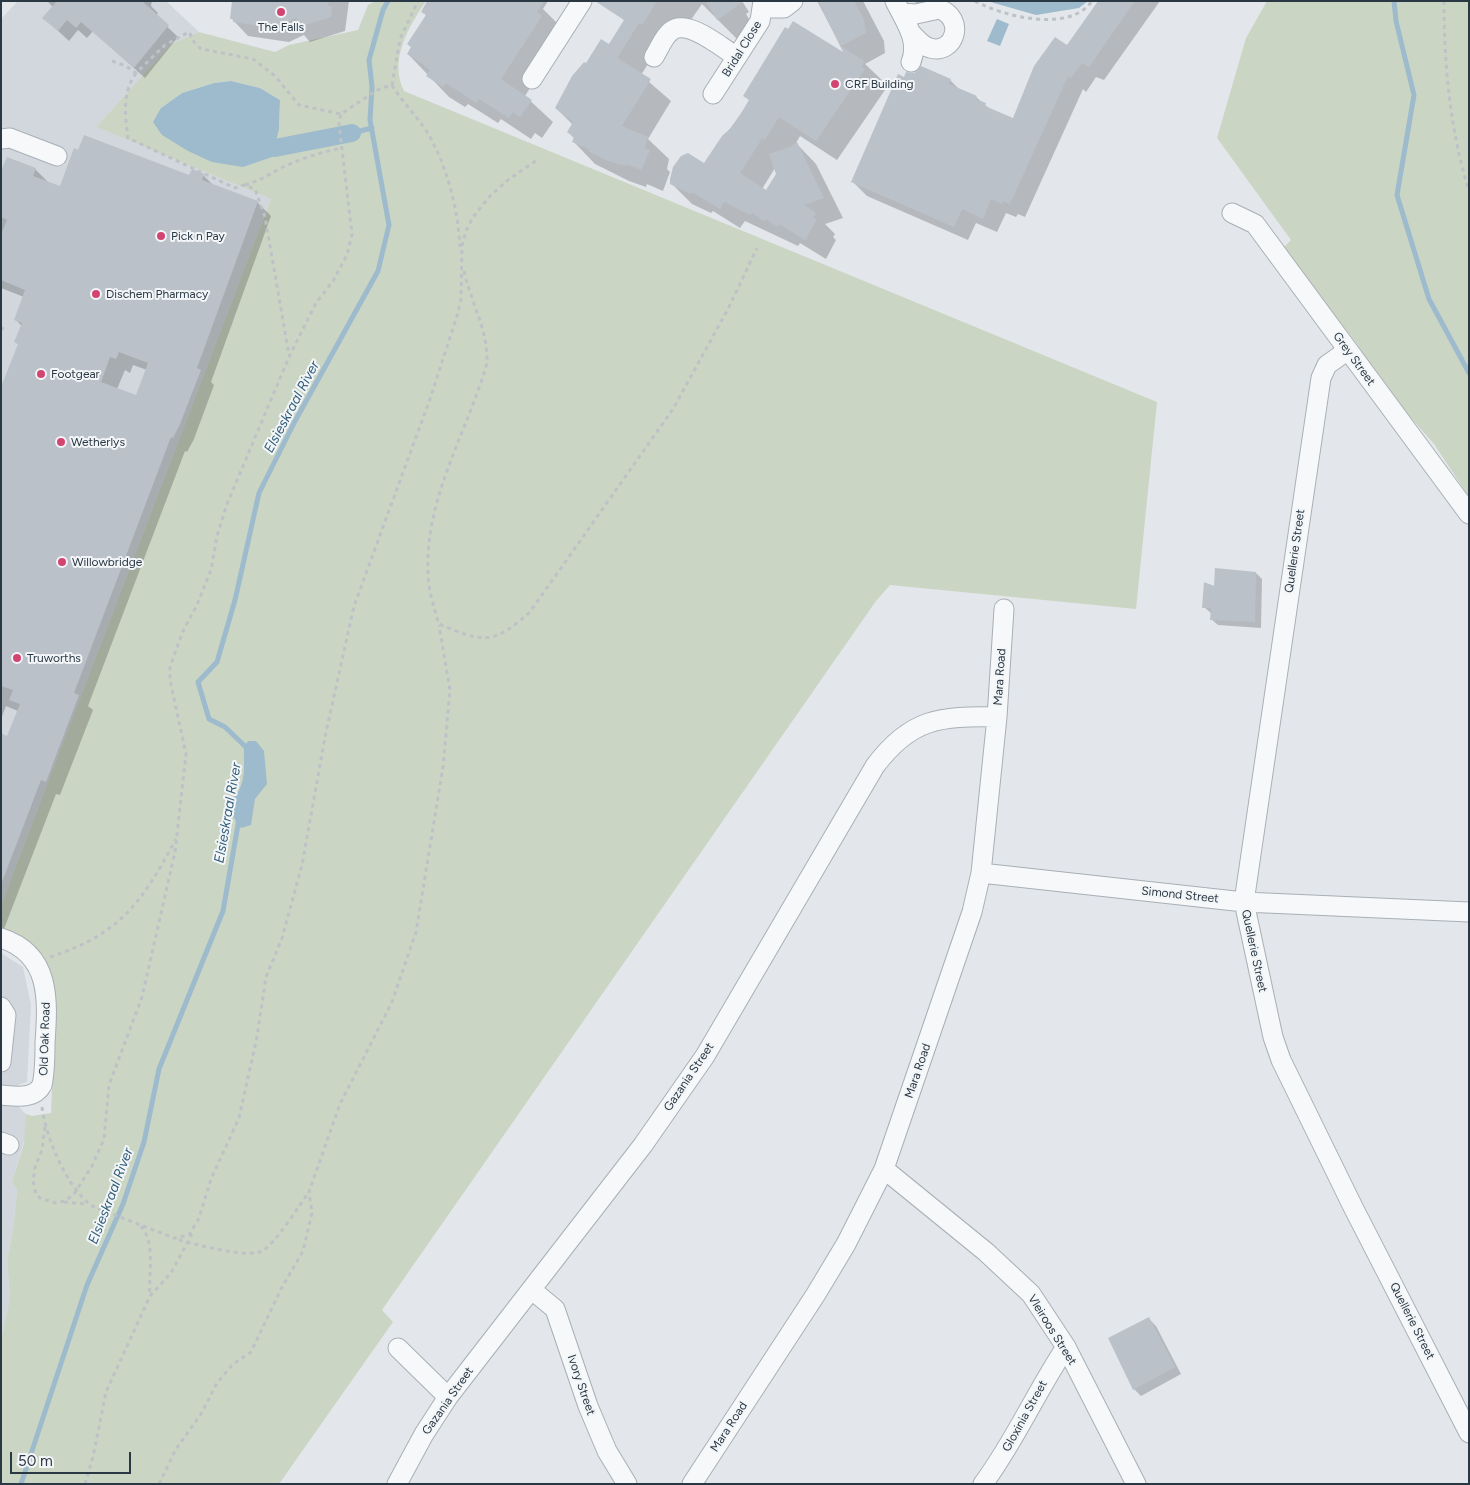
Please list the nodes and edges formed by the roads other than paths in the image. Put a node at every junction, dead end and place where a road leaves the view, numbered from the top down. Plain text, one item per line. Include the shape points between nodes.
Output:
1 (582, 1) edge
2 (793, 1) edge
3 (764, 4) edge
4 (898, 7) edge
5 (911, 33) junction
6 (654, 57) dead end
7 (737, 57) junction
8 (911, 62) dead end
9 (532, 79) dead end
10 (713, 94) dead end
11 (1, 140) edge
12 (57, 156) dead end
13 (1232, 213) dead end
14 (1348, 350) junction
15 (1469, 514) edge
16 (1004, 609) dead end
17 (997, 717) junction
18 (981, 873) junction
19 (1244, 902) junction
20 (1469, 912) edge
21 (1, 938) edge
22 (1, 1007) edge
23 (1, 1062) edge
24 (1, 1095) edge
25 (884, 1169) junction
26 (532, 1290) junction
27 (1066, 1347) junction
28 (398, 1348) dead end
29 (448, 1397) junction
30 (1461, 1398) edge
31 (1469, 1432) edge
32 (397, 1484) edge
33 (627, 1484) edge
34 (692, 1484) edge
35 (983, 1484) edge
36 (1136, 1484) edge

1 - 9 street
2 - 3 street via 784,8
3 - 7 street, Bridal Close via 760,21
4 - 5 street
4 - 5 street via 916,14 939,9 950,15 955,27 952,40 942,48 923,44
5 - 8 street via 914,51
6 - 7 street via 669,32 682,27 695,30
7 - 10 street, Bridal Close
11 - 12 street via 10,138
13 - 14 street, Grey Street via 1255,224
14 - 15 street, Grey Street
14 - 19 street, Quellerie Street via 1328,366 1321,378
16 - 17 street, Mara Road
17 - 18 street, Mara Road
17 - 26 street, Gazania Street via 962,716 937,720 903,735 887,750 705,1056 643,1145
18 - 19 street, Simond Street
18 - 25 street, Mara Road via 972,912
19 - 20 street, Simond Street
19 - 30 street, Quellerie Street via 1281,1060 1353,1208
21 - 24 street, Old Oak Road via 35,962 42,976 48,1006 40,1089 24,1096
22 - 23 street via 6,1015
25 - 27 street, Vleiroos Street via 1015,1278 1031,1294
25 - 34 street, Mara Road via 816,1294
26 - 29 street, Gazania Street
26 - 33 street, Ivory Street via 555,1309 588,1406 607,1451
27 - 35 street, Gloxinia Street via 1041,1385 1002,1458
27 - 36 street, Vleiroos Street
28 - 29 street
29 - 32 street, Gazania Street
30 - 31 street, Quellerie Street

